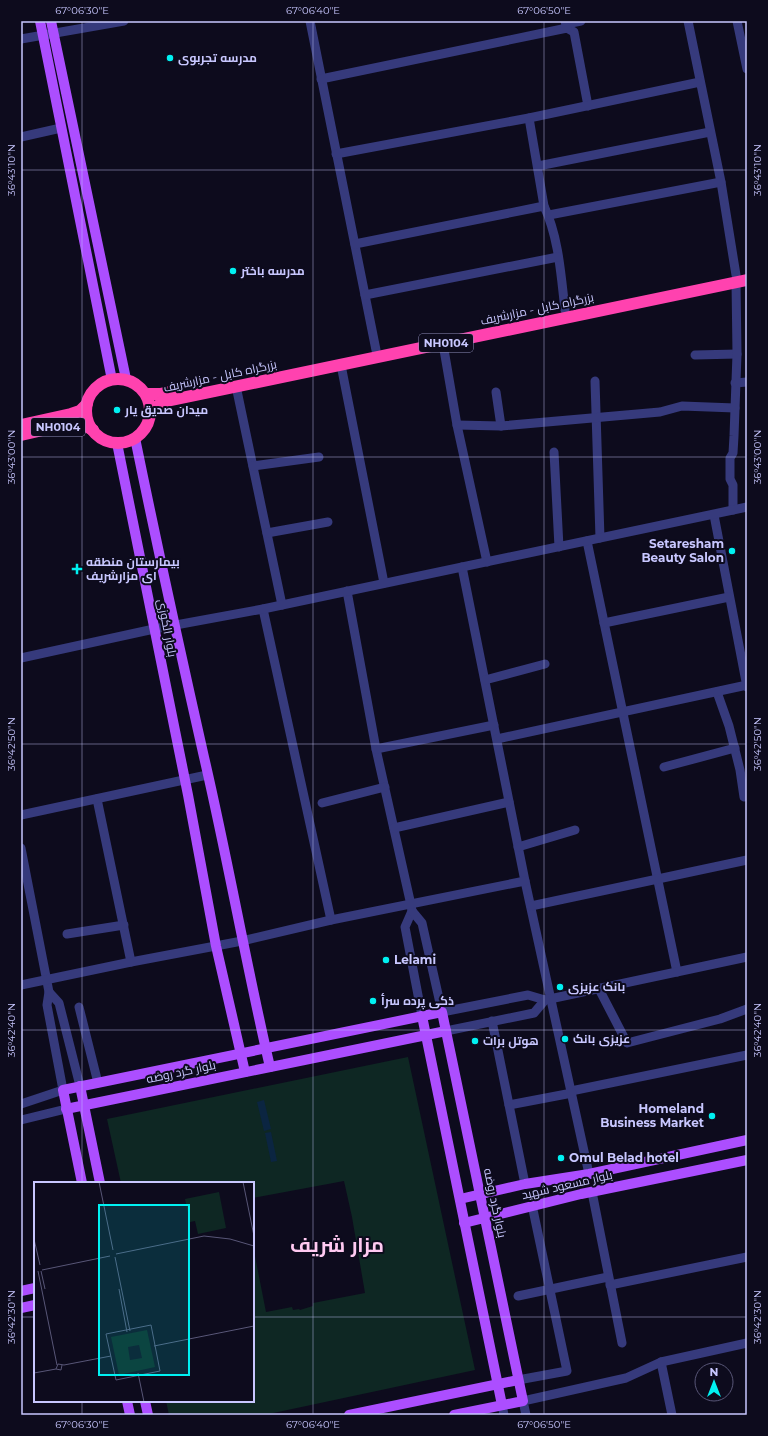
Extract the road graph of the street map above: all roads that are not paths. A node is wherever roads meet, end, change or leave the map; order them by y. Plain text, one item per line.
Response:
1 (40, 21) edge
2 (51, 21) edge
3 (124, 21) edge
4 (310, 21) edge
5 (581, 21) edge
6 (688, 21) edge
7 (737, 21) edge
8 (566, 24) edge
9 (48, 34) junction
10 (21, 39) edge
11 (747, 69) edge
12 (321, 79) junction
13 (700, 82) junction
14 (588, 106) junction
15 (529, 118) junction
16 (61, 128) junction
17 (710, 132) junction
18 (21, 136) edge
19 (336, 154) junction
20 (538, 166) junction
21 (721, 182) junction
22 (544, 206) junction
23 (549, 215) junction
24 (355, 244) junction
25 (558, 257) junction
26 (742, 277) edge
27 (365, 295) junction
28 (565, 310) junction
29 (443, 344) junction
30 (376, 350) junction
31 (737, 354) junction
32 (695, 355) dead end
33 (341, 365) junction
34 (126, 379) junction
35 (112, 380) junction
36 (595, 381) dead end
37 (747, 382) edge
38 (735, 383) junction
39 (236, 386) junction
40 (496, 392) dead end
41 (146, 394) junction
42 (87, 404) junction
43 (735, 408) junction
44 (150, 414) junction
45 (596, 417) junction
46 (21, 425) edge
47 (457, 425) junction
48 (501, 426) junction
49 (93, 430) junction
50 (21, 435) edge
51 (135, 438) junction
52 (117, 443) junction
53 (554, 452) dead end
54 (319, 456) dead end
55 (253, 466) junction
56 (747, 507) edge
57 (733, 510) junction
58 (714, 515) junction
59 (328, 522) dead end
60 (267, 533) junction
61 (600, 538) junction
62 (587, 540) junction
63 (559, 547) junction
64 (487, 562) junction
65 (462, 567) junction
66 (384, 583) junction
67 (347, 591) junction
68 (729, 596) junction
69 (282, 605) junction
70 (263, 609) junction
71 (604, 623) junction
72 (174, 626) junction
73 (154, 629) junction
74 (21, 658) edge
75 (545, 664) dead end
76 (485, 680) junction
77 (747, 686) edge
78 (717, 692) junction
79 (622, 712) junction
80 (494, 725) junction
81 (497, 739) junction
82 (735, 748) junction
83 (376, 749) junction
84 (664, 767) dead end
85 (207, 775) junction
86 (184, 780) junction
87 (385, 787) junction
88 (744, 797) dead end
89 (97, 799) junction
90 (322, 802) dead end
91 (509, 802) junction
92 (21, 816) edge
93 (394, 828) junction
94 (575, 830) dead end
95 (518, 847) junction
96 (21, 848) edge
97 (747, 860) edge
98 (658, 878) junction
99 (525, 881) junction
100 (531, 906) junction
101 (411, 908) junction
102 (331, 920) junction
103 (124, 925) junction
104 (66, 934) dead end
105 (242, 941) junction
106 (216, 946) junction
107 (747, 957) edge
108 (131, 962) junction
109 (677, 972) junction
110 (47, 980) junction
111 (21, 986) edge
112 (599, 989) junction
113 (50, 992) junction
114 (548, 1000) junction
115 (79, 1007) dead end
116 (747, 1009) edge
117 (442, 1012) junction
118 (422, 1016) junction
119 (492, 1021) junction
120 (446, 1030) junction
121 (426, 1035) junction
122 (266, 1048) junction
123 (240, 1053) junction
124 (747, 1055) edge
125 (270, 1067) junction
126 (245, 1072) junction
127 (98, 1083) junction
128 (80, 1086) junction
129 (62, 1090) junction
130 (571, 1092) junction
131 (21, 1104) edge
132 (84, 1105) junction
133 (509, 1105) junction
134 (66, 1109) junction
135 (21, 1120) edge
136 (747, 1140) edge
137 (747, 1160) edge
138 (589, 1174) junction
139 (578, 1176) junction
140 (82, 1182) edge
141 (100, 1182) edge
142 (525, 1184) junction
143 (592, 1192) junction
144 (480, 1194) junction
145 (581, 1194) junction
146 (460, 1199) junction
147 (532, 1205) junction
148 (485, 1218) junction
149 (464, 1223) junction
150 (747, 1257) edge
151 (609, 1281) junction
152 (34, 1288) edge
153 (550, 1289) junction
154 (21, 1291) edge
155 (518, 1296) dead end
156 (34, 1305) edge
157 (21, 1308) edge
158 (622, 1343) dead end
159 (747, 1343) edge
160 (661, 1362) junction
161 (518, 1380) junction
162 (498, 1384) junction
163 (523, 1401) junction
164 (127, 1402) edge
165 (145, 1402) edge
166 (503, 1410) edge
167 (130, 1415) edge
168 (148, 1415) edge
169 (349, 1415) edge
170 (454, 1415) edge
171 (526, 1415) edge
172 (672, 1415) edge

1 - 9 main road
2 - 9 main road
3 - 9 street
4 - 12 street
5 - 8 street
6 - 13 street
7 - 11 street
8 - 12 street
8 - 14 street
9 - 10 street
9 - 16 main road
9 - 34 main road
12 - 19 street
13 - 14 street
13 - 17 street
14 - 15 street
15 - 19 street
15 - 20 street
16 - 18 street
16 - 35 main road
17 - 20 street
17 - 21 street
19 - 24 street
20 - 22 street
21 - 23 street
21 - 26 street
22 - 23 street
22 - 24 street
23 - 25 street
24 - 27 street
25 - 27 street
25 - 28 street
26 - 28 highway, بزرگراه کابل - مزارشریف / NH0104
26 - 29 highway, بزرگراه کابل - مزارشریف / NH0104
26 - 31 street
27 - 30 street
28 - 30 highway, بزرگراه کابل - مزارشریف / NH0104
29 - 33 highway, بزرگراه کابل - مزارشریف / NH0104
29 - 47 street
30 - 41 highway, بزرگراه کابل - مزارشریف / NH0104
31 - 32 street
31 - 38 street
33 - 39 highway, بزرگراه کابل - مزارشریف / NH0104
33 - 66 street
34 - 35 highway, NH0104
34 - 41 highway
35 - 42 highway, NH0104
36 - 45 street
37 - 38 street
38 - 43 street
39 - 44 highway, بزرگراه کابل - مزارشریف / NH0104
39 - 55 street
40 - 48 street
41 - 44 highway
42 - 46 highway, NH0104
42 - 49 highway, NH0104
43 - 45 street
43 - 57 street
44 - 51 highway, NH0104
45 - 48 street
45 - 61 street
47 - 48 street
47 - 64 street
49 - 50 highway, NH0104
49 - 52 highway, NH0104
51 - 52 highway
51 - 72 main road, بلوار الکوزی
52 - 73 main road, بلوار الکوزی
53 - 63 street
54 - 55 street
55 - 60 street
56 - 57 street
57 - 58 street
58 - 61 street
58 - 68 street
59 - 60 street
60 - 69 street
61 - 62 street
62 - 63 street
62 - 71 street
63 - 64 street
64 - 65 street
65 - 66 street
65 - 76 street
66 - 67 street
67 - 69 street
67 - 83 street
68 - 71 street
68 - 77 street
69 - 70 street
70 - 72 street
70 - 102 street
71 - 79 street
72 - 73 street
72 - 85 main road, بلوار الکوزی
73 - 74 street
73 - 86 main road, بلوار الکوزی
75 - 76 street
76 - 80 street
77 - 78 street
78 - 79 street
78 - 82 street
79 - 81 street
79 - 98 street
80 - 81 street
80 - 83 street
81 - 91 street
82 - 84 street
82 - 88 street
83 - 87 street
85 - 86 street
85 - 105 main road, بلوار الکوزی
86 - 89 street
86 - 106 main road, بلوار الکوزی
87 - 90 street
87 - 93 street
89 - 92 street
89 - 103 street
91 - 93 street
91 - 95 street
93 - 101 street
94 - 95 street
95 - 99 street
96 - 110 street
97 - 98 street
98 - 100 street
98 - 109 street
99 - 100 street
99 - 101 street
100 - 114 street
101 - 102 street
101 - 117 street
101 - 118 street
102 - 105 street
103 - 104 street
103 - 108 street
105 - 106 street
105 - 122 main road, بلوار الکوزی
106 - 108 street
106 - 123 main road, بلوار الکوزی
107 - 109 street
108 - 110 street
109 - 112 street
110 - 111 street
110 - 113 street
112 - 114 street
112 - 116 street
113 - 128 street
113 - 129 street
114 - 117 street
114 - 119 street
114 - 130 street
115 - 127 street
117 - 118 main road, بلوار گرد روضه
117 - 120 main road, بلوار گرد روضه
118 - 121 main road
118 - 122 main road, بلوار گرد روضه
119 - 120 street
119 - 133 street
120 - 121 main road, بلوار گرد روضه
120 - 144 main road, بلوار گرد روضه
121 - 125 main road, بلوار گرد روضه
121 - 146 main road
122 - 123 main road, بلوار گرد روضه
122 - 125 main road, بلوار الکوزی
123 - 126 main road, بلوار الکوزی
123 - 127 main road, بلوار گرد روضه
124 - 130 street
125 - 126 main road, بلوار گرد روضه
126 - 132 main road, بلوار گرد روضه
127 - 128 main road, بلوار گرد روضه
128 - 129 main road, بلوار گرد روضه
128 - 132 main road
129 - 131 street
129 - 134 main road
130 - 133 street
130 - 138 street
132 - 134 main road, بلوار گرد روضه
132 - 141 main road
133 - 142 street
134 - 135 street
134 - 140 main road
136 - 138 main road, بلوار مسعود شهید
137 - 143 main road, بلوار مسعود شهید
138 - 139 main road, بلوار مسعود شهید
139 - 142 main road, بلوار مسعود شهید
139 - 145 main road
142 - 144 main road, بلوار مسعود شهید
143 - 145 main road, بلوار مسعود شهید
143 - 151 street
144 - 146 main road, بلوار مسعود شهید
144 - 148 main road, بلوار گرد روضه
145 - 147 main road, بلوار مسعود شهید
146 - 149 main road
147 - 148 main road, بلوار مسعود شهید
147 - 153 street
148 - 149 main road, بلوار مسعود شهید
148 - 161 main road, بلوار گرد روضه
149 - 162 main road
150 - 151 street
151 - 153 street
151 - 158 street
152 - 154 main road
153 - 155 street
153 - 161 street
156 - 157 main road
159 - 160 street
160 - 163 street
160 - 172 street
161 - 162 main road
161 - 163 main road, بلوار گرد روضه
162 - 166 main road
162 - 169 main road
163 - 166 main road
163 - 171 street
164 - 167 main road
165 - 168 main road
166 - 170 main road

